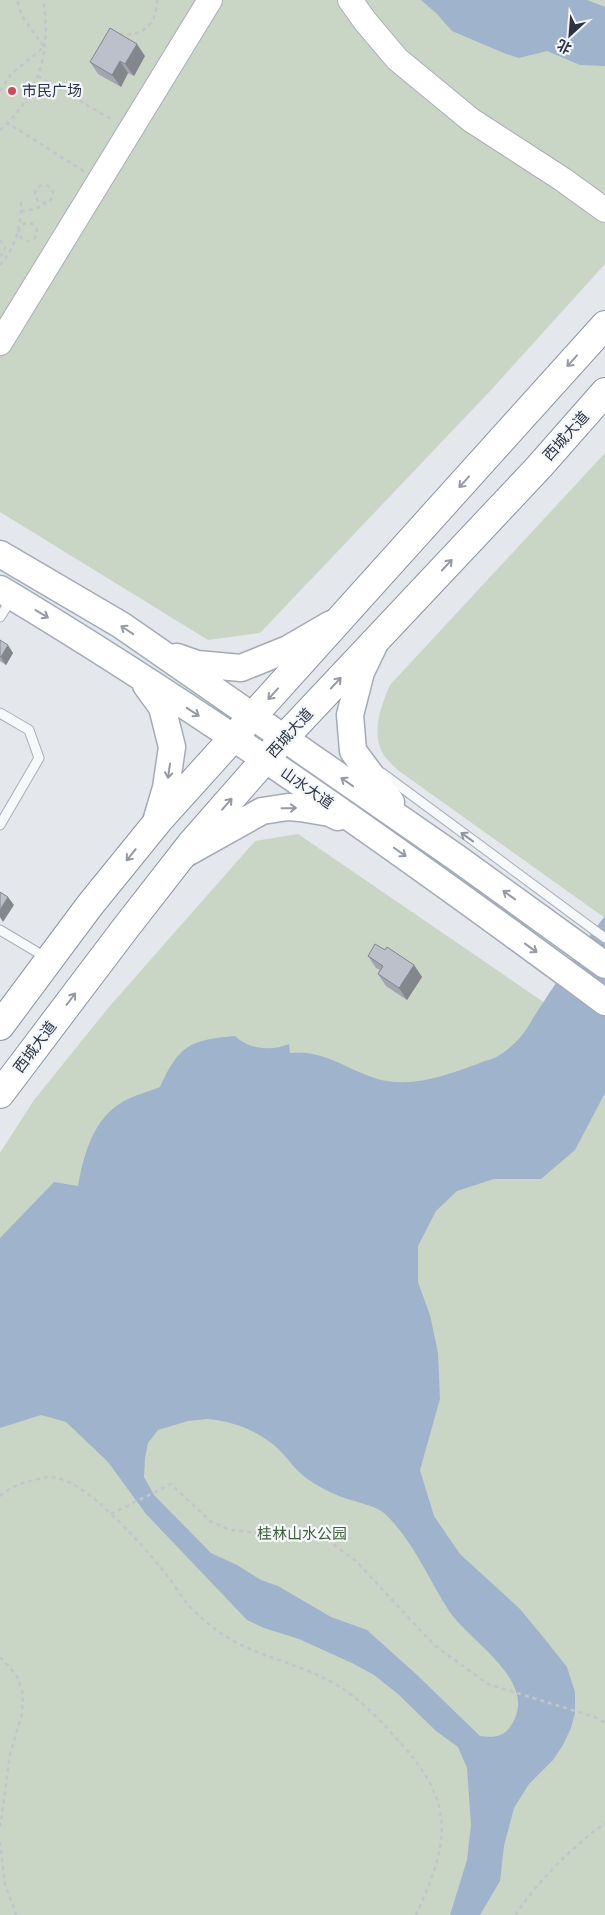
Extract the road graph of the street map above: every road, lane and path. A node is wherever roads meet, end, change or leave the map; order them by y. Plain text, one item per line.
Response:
1 (17, 0) edge
2 (42, 0) edge
3 (158, 0) edge
4 (210, 0) edge
5 (350, 0) edge
6 (359, 0) edge
7 (119, 34) edge
8 (44, 48) junction
9 (38, 76) junction
10 (0, 91) edge
11 (7, 122) junction
12 (0, 130) edge
13 (131, 130) junction
14 (100, 181) junction
15 (605, 198) edge
16 (21, 201) dead end
17 (47, 203) junction
18 (605, 210) edge
19 (21, 212) junction
20 (18, 229) junction
21 (0, 240) edge
22 (4, 252) junction
23 (8, 254) junction
24 (0, 256) edge
25 (0, 265) edge
26 (605, 325) edge
27 (0, 343) edge
28 (605, 392) edge
29 (0, 554) edge
30 (4, 601) edge
31 (341, 619) junction
32 (376, 640) junction
33 (158, 650) junction
34 (141, 678) junction
35 (0, 713) edge
36 (254, 716) junction
37 (234, 738) junction
38 (284, 738) junction
39 (353, 751) junction
40 (266, 759) junction
41 (0, 825) edge
42 (155, 825) junction
43 (413, 827) junction
44 (371, 832) junction
45 (182, 856) junction
46 (0, 930) edge
47 (605, 938) edge
48 (50, 960) junction
49 (605, 965) edge
50 (605, 1002) edge
51 (0, 1026) edge
52 (0, 1094) edge
53 (0, 1496) edge
54 (111, 1514) junction
55 (0, 1657) edge
56 (605, 1724) edge
57 (605, 1823) edge
58 (0, 1829) edge
59 (0, 1842) edge
60 (16, 1915) edge
61 (416, 1915) edge
62 (515, 1915) edge

1 - 8 path
2 - 8 path
3 - 7 path
4 - 13 street
5 - 18 street
6 - 15 street
8 - 9 path
8 - 10 path
9 - 11 path
9 - 13 path
11 - 12 path
11 - 14 path
13 - 14 street
14 - 27 street
16 - 19 path
17 - 17 path
17 - 19 path
19 - 20 path
20 - 20 path
20 - 23 path
21 - 22 path
22 - 23 path
22 - 24 path
23 - 25 path
26 -> 31 highway
32 -> 28 highway, 西城大道
33 -> 29 main road, 山水大道
30 -> 34 main road, 山水大道
31 - 33 main road
31 -> 36 highway
38 -> 32 highway, 西城大道
32 - 39 main road
33 - 36 main road, 山水大道
34 -> 37 main road, 山水大道
34 -> 42 main road
35 - 41 lane
36 - 37 highway
36 - 38 main road, 山水大道
37 - 40 main road, 山水大道
37 - 42 highway
38 - 40 highway, 西城大道
43 -> 38 main road, 山水大道
39 - 43 main road
47 -> 39 lane
40 - 44 main road, 山水大道
45 -> 40 highway, 西城大道
42 -> 48 highway
49 -> 43 main road, 山水大道
45 -> 44 main road
44 -> 50 main road, 山水大道
52 -> 45 highway, 西城大道
46 - 48 lane
48 - 51 highway
53 - 54 path
54 - 56 path
54 - 61 path
55 - 58 path
57 - 62 path
59 - 60 path

